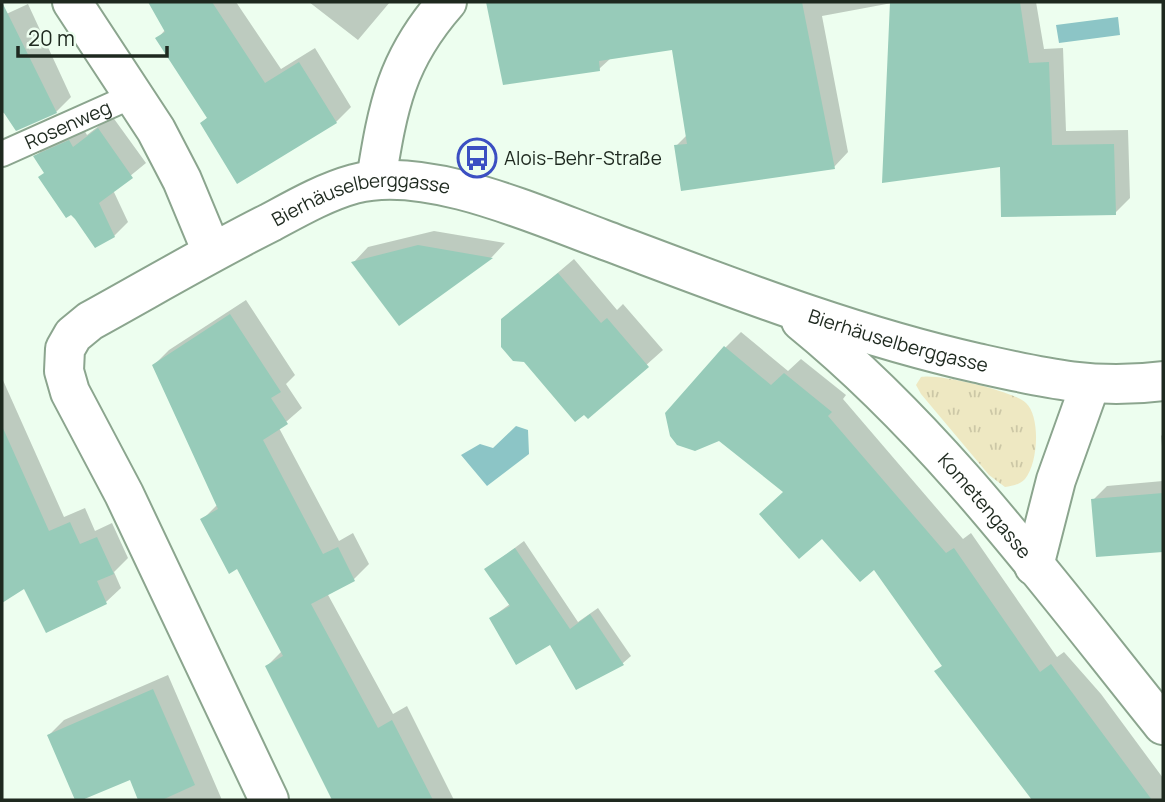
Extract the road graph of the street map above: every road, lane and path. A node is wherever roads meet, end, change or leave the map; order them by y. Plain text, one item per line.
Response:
1 (72, 2) edge
2 (447, 2) edge
3 (134, 95) junction
4 (2, 154) edge
5 (376, 180) junction
6 (212, 252) junction
7 (783, 307) junction
8 (1163, 381) edge
9 (1090, 385) junction
10 (1034, 566) junction
11 (1163, 725) edge
12 (269, 800) edge

1 - 3 street
2 - 5 street
3 - 4 lane, Rosenweg
3 - 6 street
5 - 6 street, Bierhäuselberggasse
5 - 7 street, Bierhäuselberggasse
6 - 12 street, Bierhäuselberggasse
7 - 9 street, Bierhäuselberggasse
7 - 10 street, Kometengasse
8 - 9 street, Bierhäuselberggasse
9 - 10 street
10 - 11 street, Kometengasse

